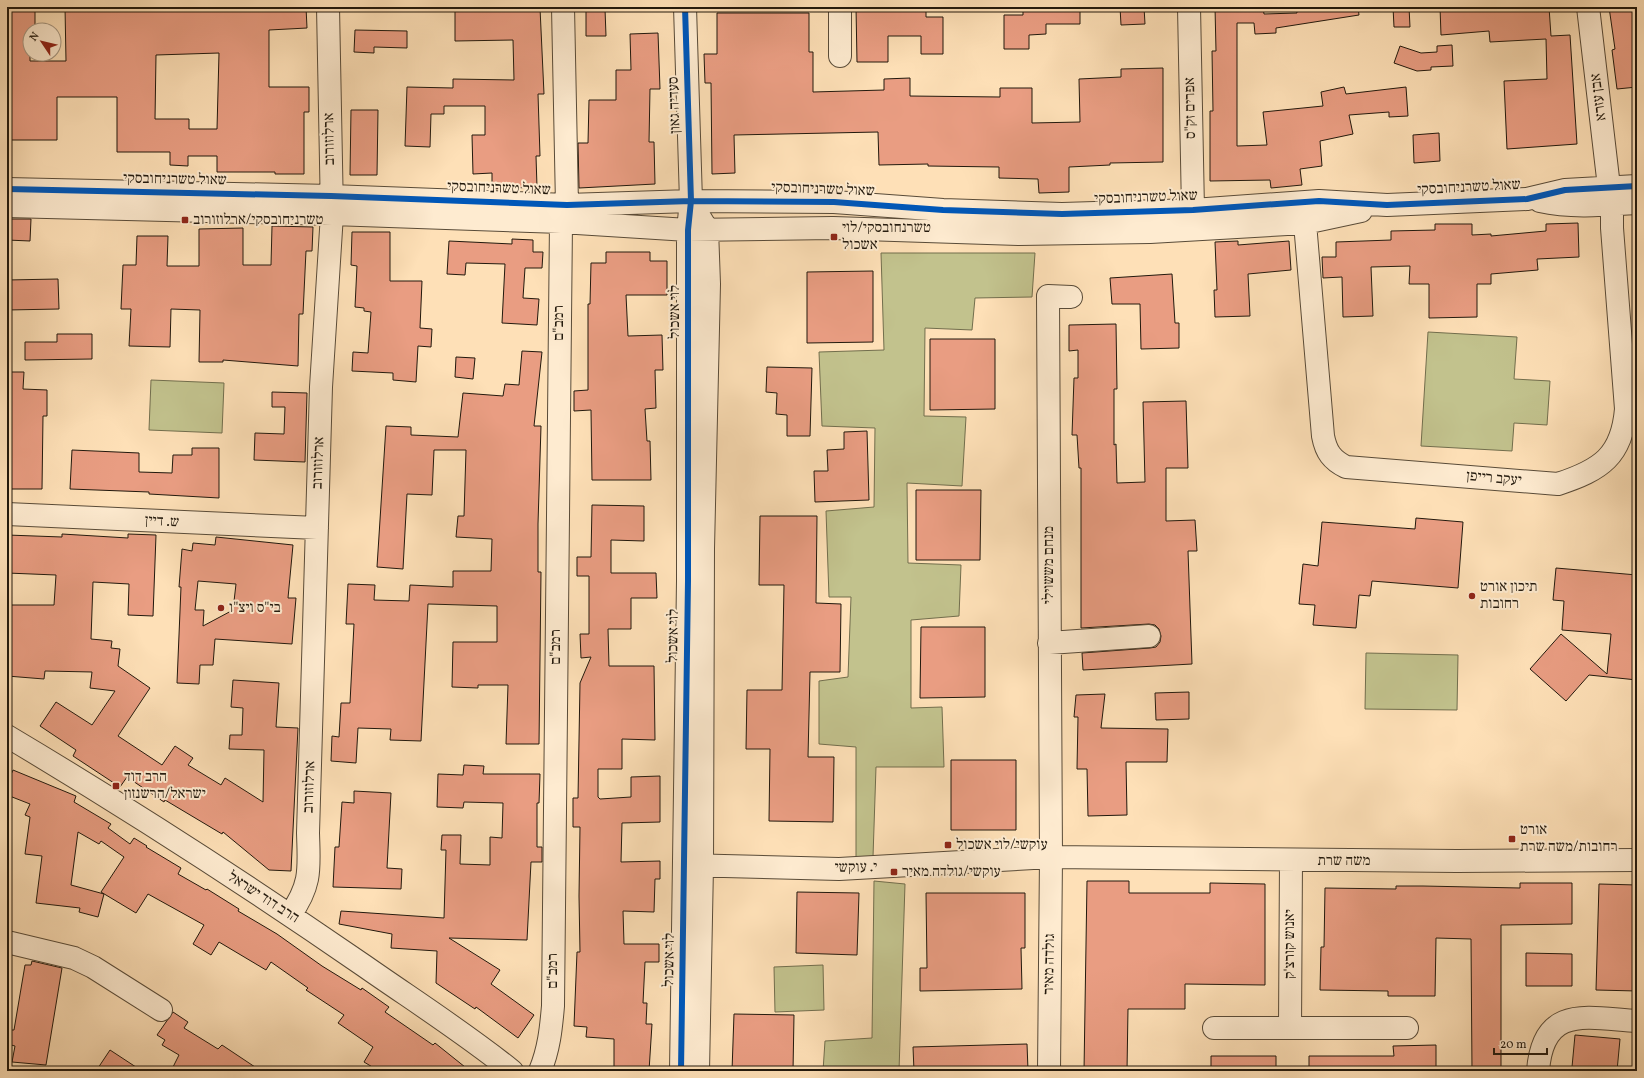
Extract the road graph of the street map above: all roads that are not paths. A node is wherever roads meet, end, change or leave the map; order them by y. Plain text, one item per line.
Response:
1 (328, 7) edge
2 (563, 7) edge
3 (685, 7) edge
4 (840, 7) edge
5 (1189, 7) edge
6 (1588, 7) edge
7 (840, 56) dead end
8 (7, 189) edge
9 (1624, 194) edge
10 (691, 201) junction
11 (331, 205) junction
12 (1387, 205) junction
13 (7, 206) edge
14 (1193, 210) junction
15 (564, 213) junction
16 (1305, 223) junction
17 (738, 228) junction
18 (698, 229) junction
19 (709, 284) junction
20 (1071, 297) dead end
21 (7, 514) edge
22 (318, 528) junction
23 (1149, 636) dead end
24 (1050, 643) junction
25 (7, 736) edge
26 (1051, 857) junction
27 (1290, 860) junction
28 (1637, 860) edge
29 (693, 866) junction
30 (290, 915) junction
31 (7, 942) edge
32 (161, 1010) dead end
33 (1637, 1021) edge
34 (1214, 1028) dead end
35 (1290, 1028) junction
36 (1407, 1028) dead end
37 (512, 1071) edge
38 (540, 1071) edge
39 (681, 1071) edge
40 (698, 1071) edge
41 (1049, 1071) edge
42 (1538, 1071) edge

1 - 11 street, ארלוזורוב
2 - 15 street, רמב"ם
3 - 10 street, סעדיה גאון
4 - 7 street
5 - 14 street, אפרים זק"ס
6 - 9 street, אבן עזרא
8 - 11 street, שאול טשרניחובסקי
9 - 12 street, שאול טשרניחובסקי
9 - 16 street, יעקב רייפן
10 - 14 street, שאול טשרניחובסקי
10 - 15 street, שאול טשרניחובסקי
10 - 18 street, לוי אשכול
11 - 13 street, שאול טשרניחובסקי
11 - 15 street, שאול טשרניחובסקי
11 - 22 street, ארלוזורוב
12 - 14 street, שאול טשרניחובסקי
12 - 16 street, שאול טשרניחובסקי
15 - 18 street, שאול טשרניחובסקי
15 - 38 street, רמב"ם
16 - 17 street, שאול טשרניחובסקי
17 - 18 street, שאול טשרניחובסקי
17 - 19 street
18 - 19 street, לוי אשכול
18 - 29 street, לוי אשכול
19 - 29 street, לוי אשכול
20 - 24 street, מנחם מששוילי
21 - 22 street, ש. דיין
22 - 30 street, ארלוזורוב
23 - 24 street
24 - 26 street, מנחם מששוילי
25 - 30 street, הרב דוד ישראל
26 - 27 street, משה שרת
26 - 29 street, י. עוקשי
26 - 41 street, גולדה מאיר
27 - 28 street, משה שרת
27 - 35 street, יאנוש קורצ'ק
29 - 39 street, לוי אשכול
29 - 40 street, לוי אשכול
30 - 37 street, הרב דוד ישראל
31 - 32 street
33 - 42 street
34 - 35 street
35 - 36 street

